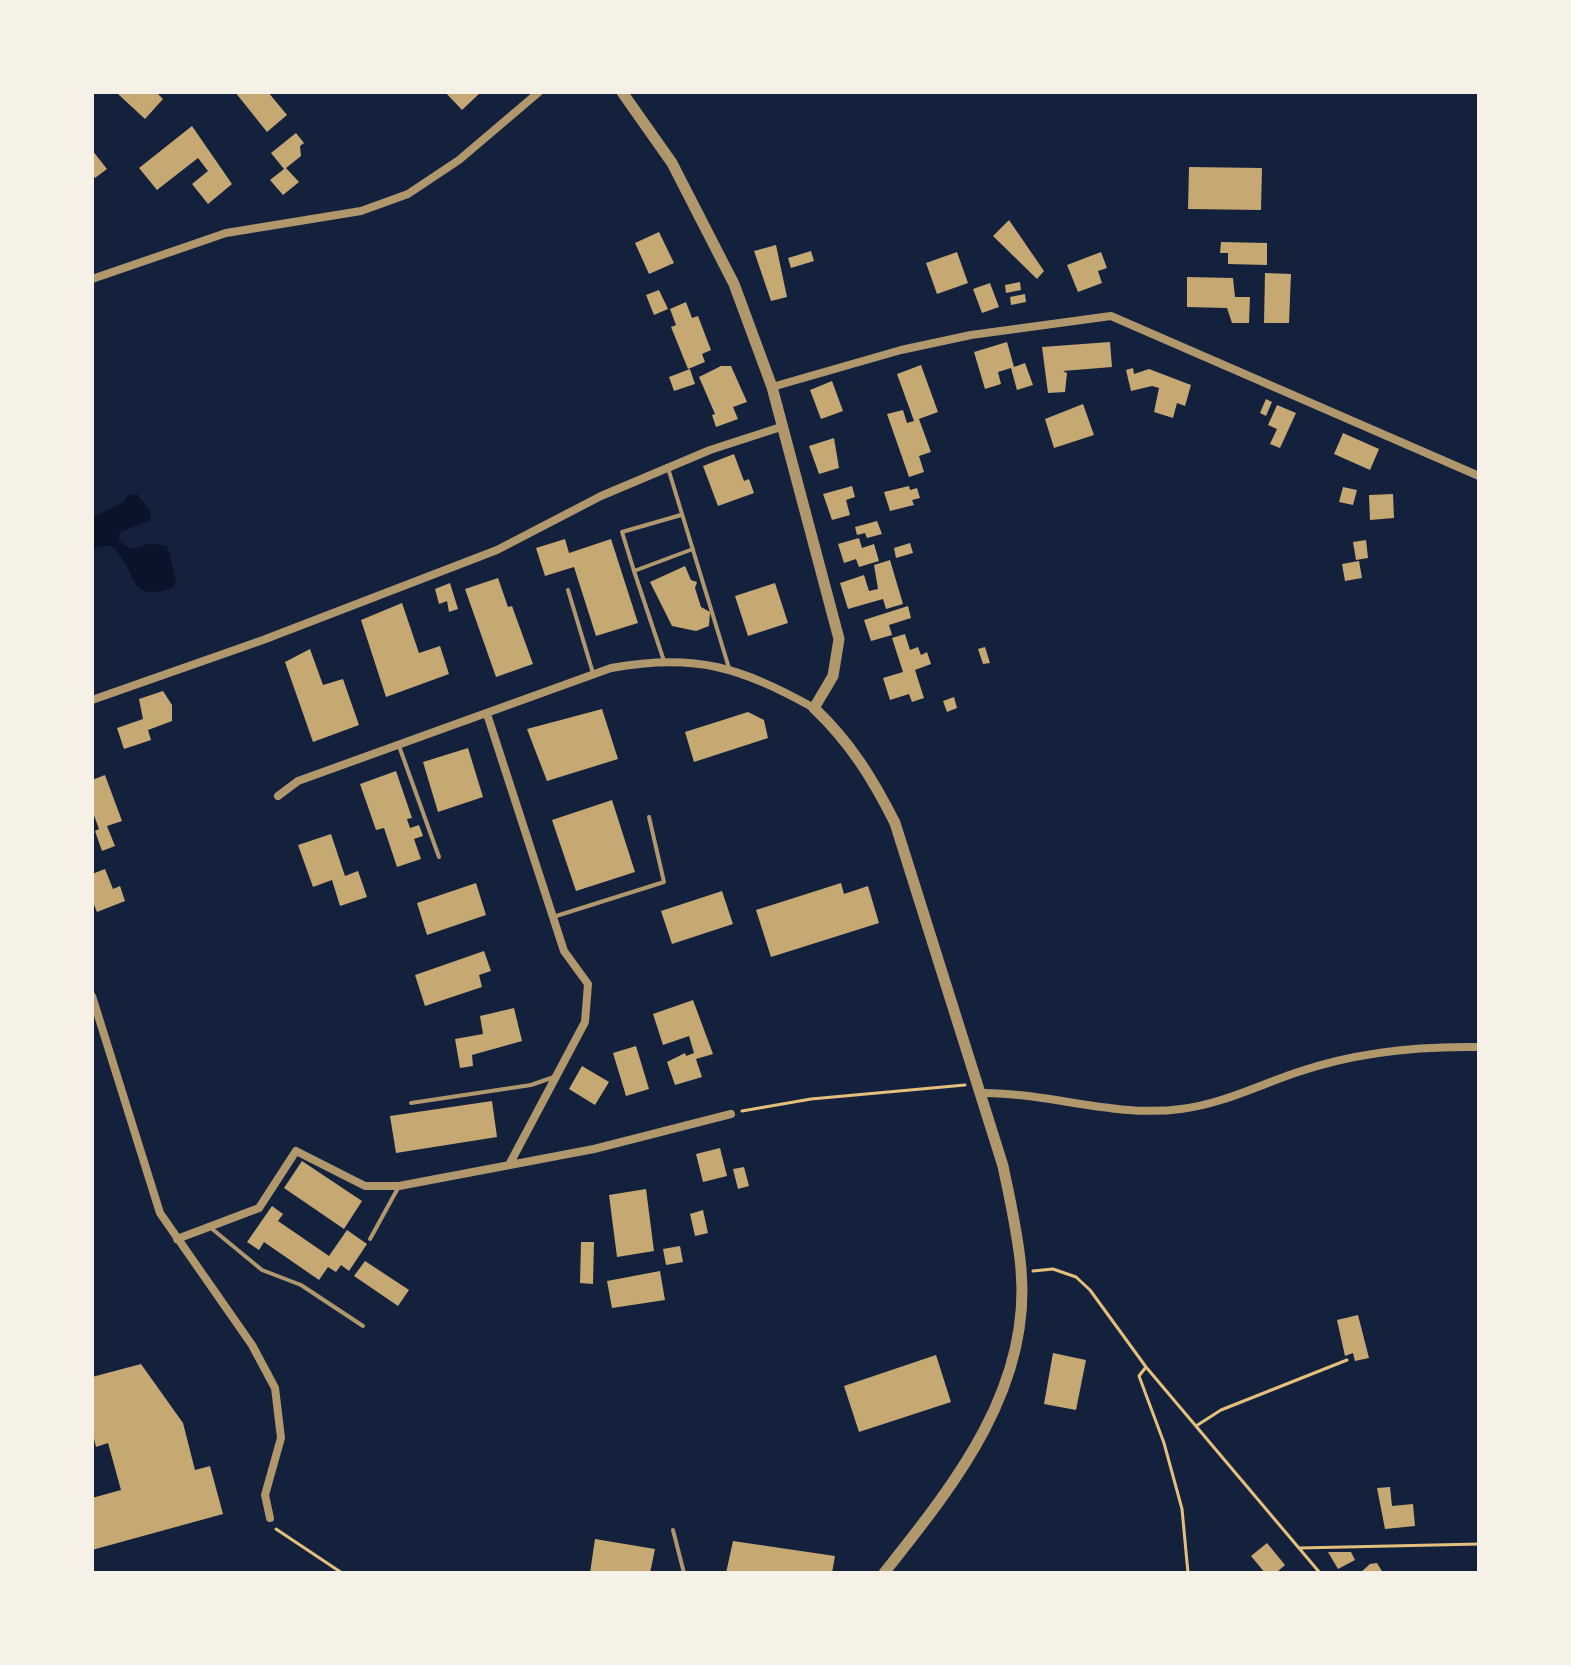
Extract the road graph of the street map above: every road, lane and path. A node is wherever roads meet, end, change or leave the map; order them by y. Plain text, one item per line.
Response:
1 (539, 92) edge
2 (622, 92) edge
3 (92, 279) edge
4 (772, 387) junction
5 (781, 427) junction
6 (668, 468) junction
7 (1479, 476) edge
8 (682, 514) junction
9 (693, 549) junction
10 (634, 571) junction
11 (568, 590) dead end
12 (664, 661) junction
13 (729, 668) junction
14 (593, 675) junction
15 (92, 700) edge
16 (814, 708) junction
17 (487, 714) junction
18 (399, 746) junction
19 (278, 796) dead end
20 (649, 817) dead end
21 (439, 857) dead end
22 (553, 917) junction
23 (92, 996) edge
24 (1479, 1047) edge
25 (557, 1076) junction
26 (978, 1088) junction
27 (411, 1103) dead end
28 (731, 1114) joint
29 (509, 1165) junction
30 (399, 1186) junction
31 (210, 1226) junction
32 (177, 1239) junction
33 (370, 1239) dead end
34 (1022, 1271) junction
35 (363, 1326) dead end
36 (1347, 1360) dead end
37 (1146, 1367) junction
38 (1196, 1426) junction
39 (270, 1518) joint
40 (673, 1530) dead end
41 (1479, 1544) edge
42 (1300, 1548) junction
43 (342, 1573) edge
44 (684, 1573) edge
45 (884, 1573) edge
46 (1188, 1573) edge
47 (1320, 1573) edge

1 - 3 street
2 - 4 street
4 - 5 street
4 - 7 street
5 - 6 street
5 - 16 street
6 - 8 lane
6 - 15 street
8 - 9 lane
8 - 10 lane
9 - 10 lane
9 - 13 lane
10 - 12 lane
11 - 14 lane
12 - 13 street
12 - 14 street
13 - 16 street
14 - 17 street
16 - 26 street
17 - 18 street
17 - 22 street
18 - 19 street
18 - 21 lane
20 - 22 lane
22 - 25 street
23 - 32 street
24 - 26 street
25 - 27 lane
25 - 29 street
26 - 28 path
26 - 34 street
28 - 29 street
29 - 30 street
30 - 31 street
30 - 33 lane
31 - 32 street
31 - 35 lane
32 - 39 street
34 - 37 path
34 - 45 street
36 - 38 path
37 - 38 path
37 - 46 path
38 - 42 path
39 - 43 path
40 - 44 lane
41 - 42 path
42 - 47 path

